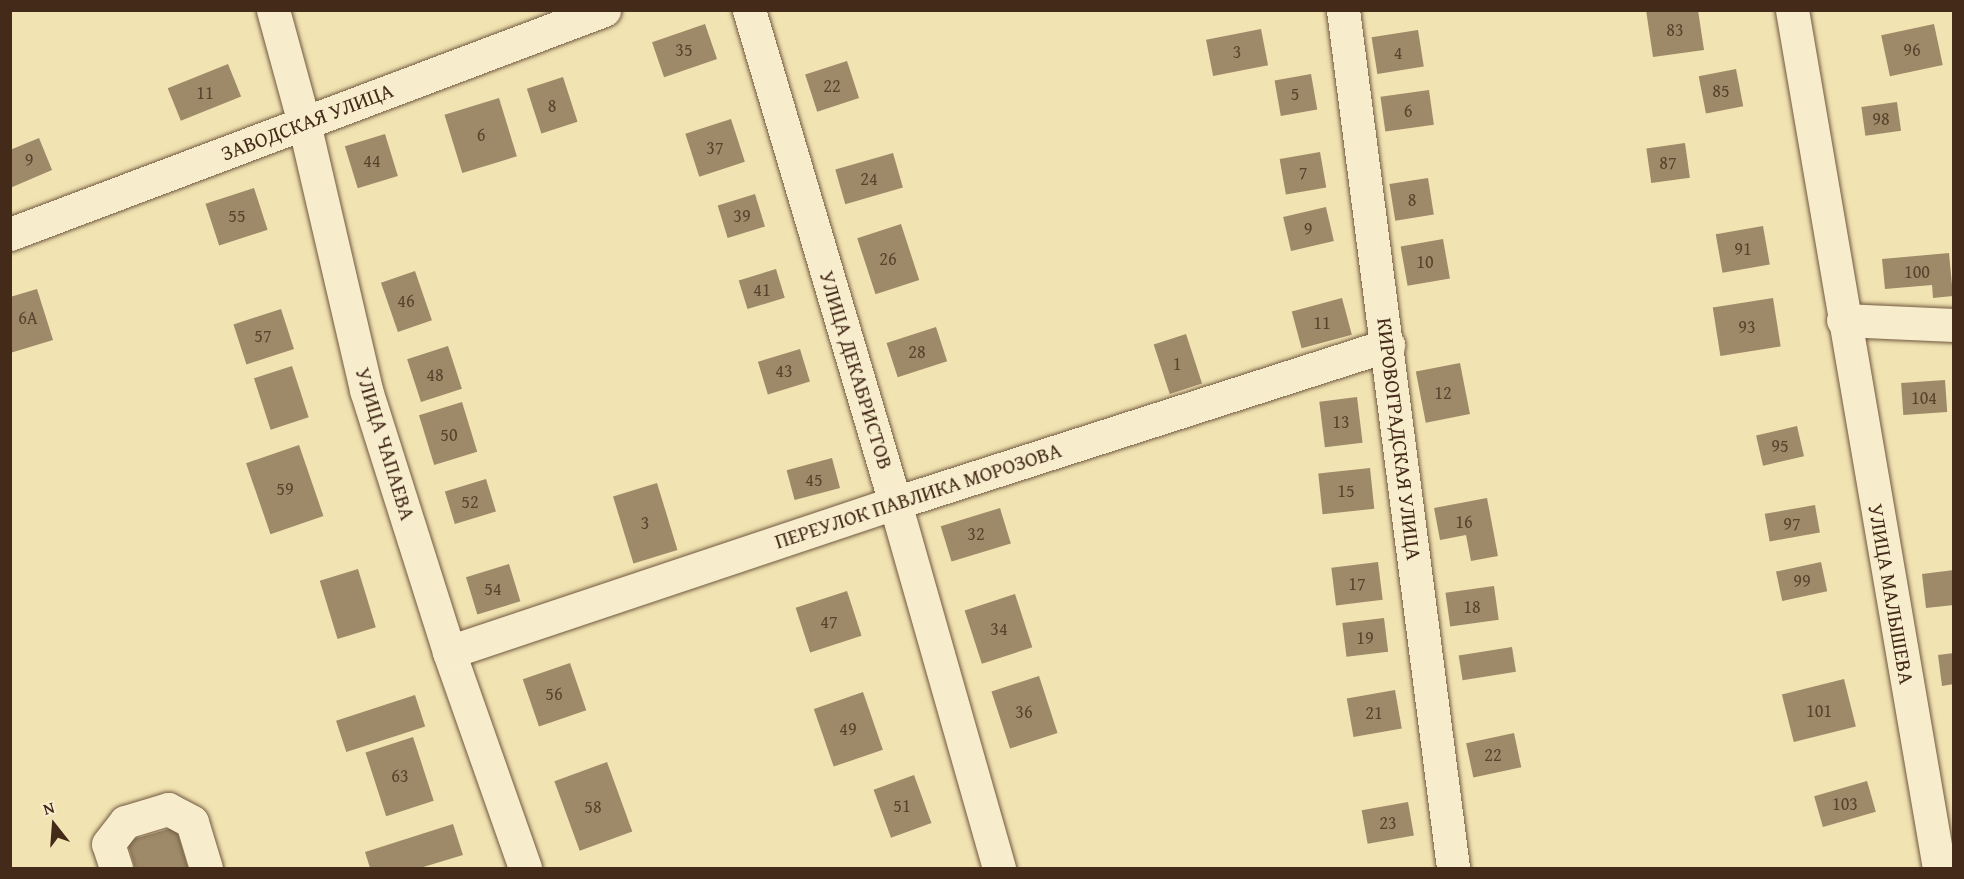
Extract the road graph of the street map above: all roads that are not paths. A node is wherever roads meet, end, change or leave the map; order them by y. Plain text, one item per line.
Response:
1 (273, 10) edge
2 (604, 10) edge
3 (749, 10) edge
4 (1344, 10) edge
5 (1792, 10) edge
6 (304, 123) junction
7 (10, 234) edge
8 (1843, 320) junction
9 (1953, 325) edge
10 (1388, 345) junction
11 (896, 503) junction
12 (449, 652) junction
13 (116, 868) edge
14 (206, 868) edge
15 (525, 868) edge
16 (999, 868) edge
17 (1453, 868) edge
18 (1939, 868) edge

1 - 6 street, УЛИЦА ЧАПАЕВА
2 - 6 street, ЗАВОДСКАЯ УЛИЦА
3 - 11 street, УЛИЦА ДЕКАБРИСТОВ
4 - 10 street, КИРОВОГРАДСКАЯ УЛИЦА
5 - 8 street, УЛИЦА МАЛЫШЕВА
6 - 7 street, ЗАВОДСКАЯ УЛИЦА
6 - 12 street, УЛИЦА ЧАПАЕВА
8 - 9 street
8 - 18 street, УЛИЦА МАЛЫШЕВА
10 - 11 street, ПЕРЕУЛОК ПАВЛИКА МОРОЗОВА
10 - 17 street, КИРОВОГРАДСКАЯ УЛИЦА
11 - 12 street, ПЕРЕУЛОК ПАВЛИКА МОРОЗОВА
11 - 16 street, УЛИЦА ДЕКАБРИСТОВ
12 - 15 street, УЛИЦА ЧАПАЕВА
13 - 14 street

